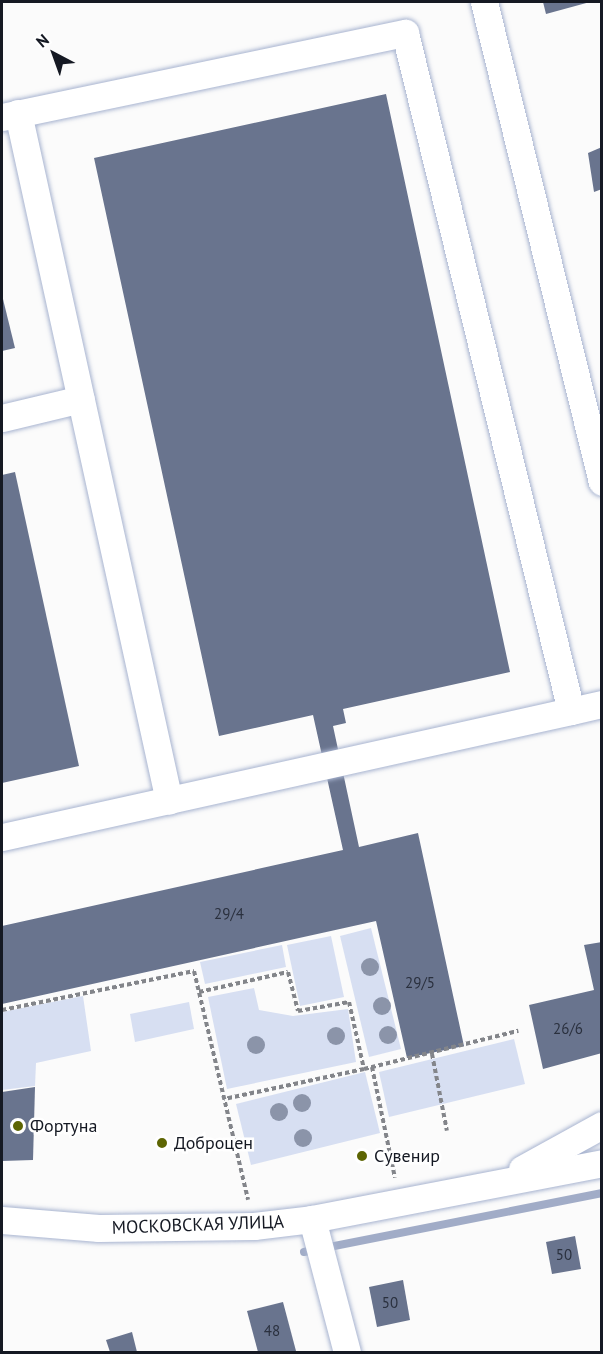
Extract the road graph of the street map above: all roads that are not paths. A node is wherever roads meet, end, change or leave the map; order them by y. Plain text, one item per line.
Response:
1 (484, 2) edge
2 (10, 115) edge
3 (81, 399) junction
4 (2, 418) edge
5 (602, 482) edge
6 (602, 704) edge
7 (571, 711) junction
8 (169, 801) junction
9 (2, 837) edge
10 (602, 1125) edge
11 (602, 1163) edge
12 (500, 1181) junction
13 (312, 1219) junction
14 (2, 1220) edge
15 (347, 1353) edge

1 - 5 street
2 - 3 street
2 - 7 street
3 - 4 street
3 - 8 street
6 - 7 street
7 - 8 street
8 - 9 street
10 - 12 street, МОСКОВСКАЯ УЛИЦА
11 - 12 street, МОСКОВСКАЯ УЛИЦА
12 - 13 street, МОСКОВСКАЯ УЛИЦА
13 - 14 street, МОСКОВСКАЯ УЛИЦА
13 - 15 street

